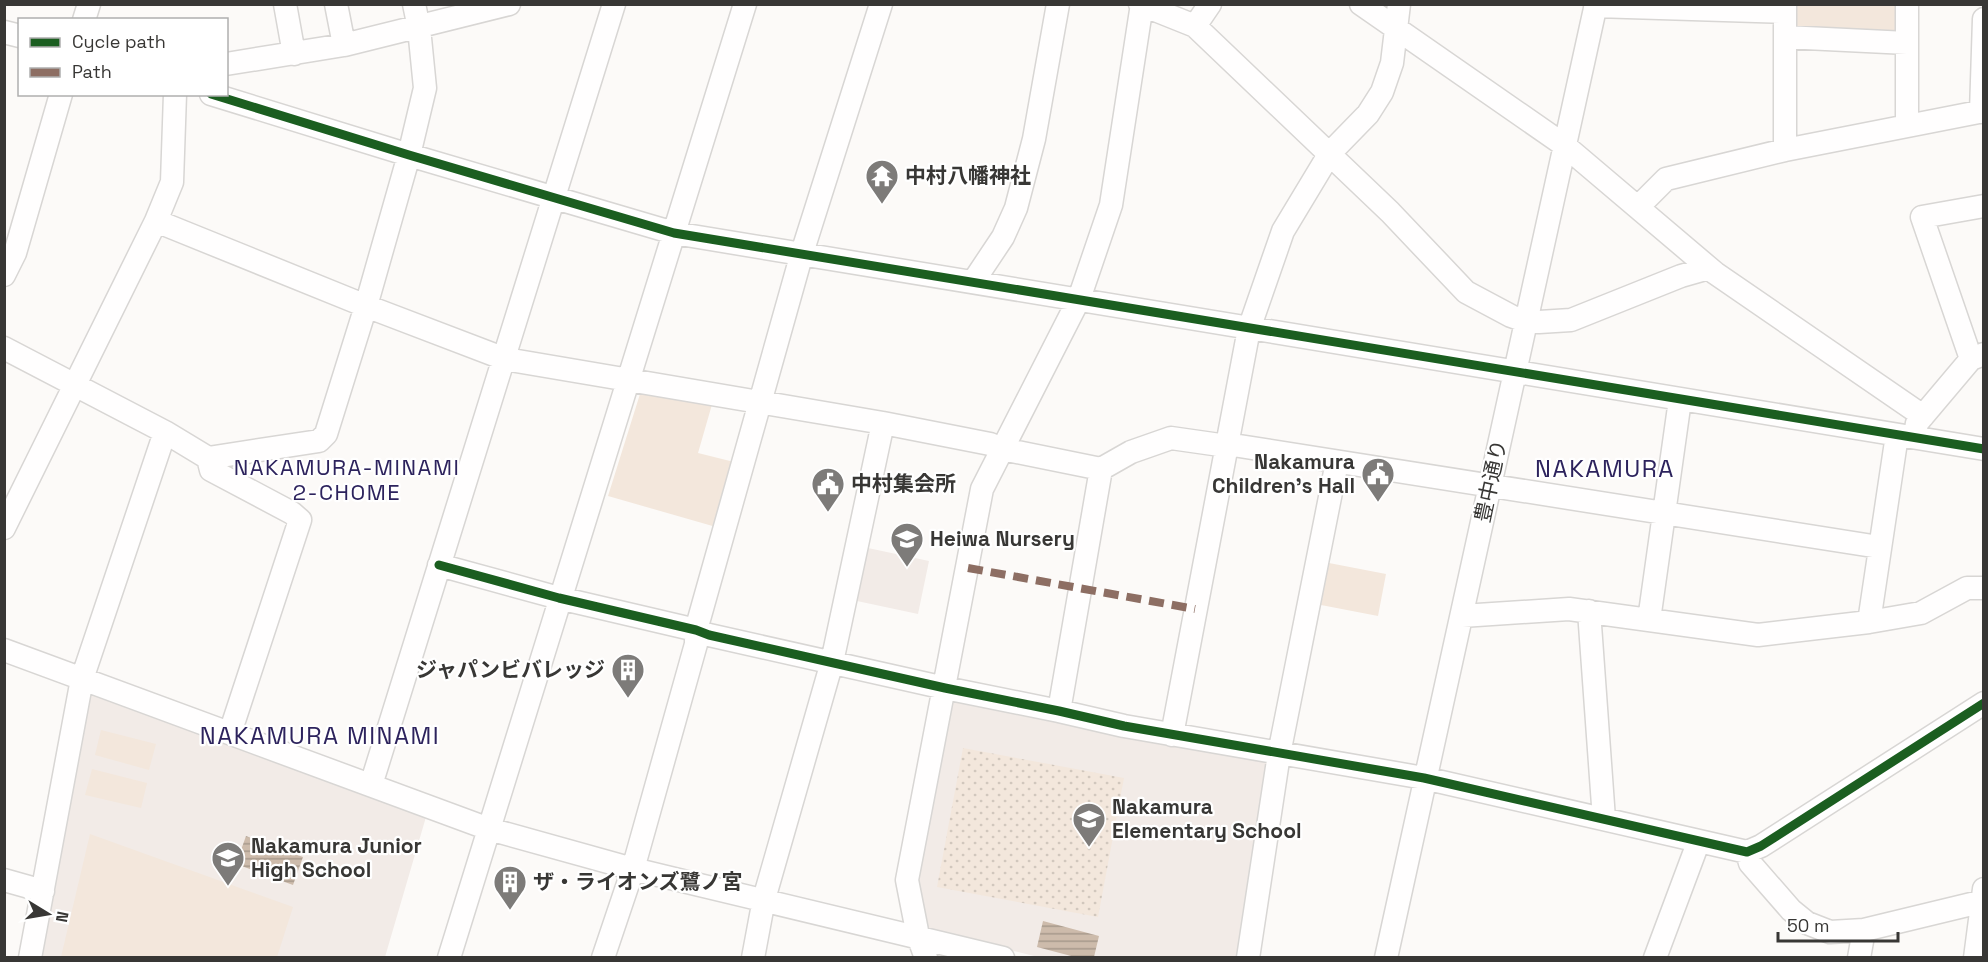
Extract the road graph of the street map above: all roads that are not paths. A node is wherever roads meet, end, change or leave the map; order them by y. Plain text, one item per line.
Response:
1 (285, 4) edge
2 (336, 4) edge
3 (414, 4) edge
4 (509, 4) edge
5 (614, 4) edge
6 (745, 4) edge
7 (881, 4) edge
8 (1058, 4) edge
9 (1210, 4) edge
10 (1361, 4) edge
11 (1399, 4) edge
12 (1907, 4) edge
13 (1141, 5) edge
14 (1595, 5) edge
15 (1785, 8) edge
16 (1983, 19) edge
17 (1195, 26) junction
18 (419, 28) junction
19 (1396, 30) junction
20 (1785, 37) junction
21 (1907, 43) junction
22 (344, 45) junction
23 (294, 54) junction
24 (228, 64) edge
25 (60, 96) edge
26 (175, 96) edge
27 (217, 96) edge
28 (1982, 112) edge
29 (1907, 125) junction
30 (1564, 145) junction
31 (1785, 150) junction
32 (1330, 153) junction
33 (408, 155) junction
34 (553, 198) junction
35 (1983, 206) edge
36 (1638, 207) junction
37 (156, 221) junction
38 (674, 233) junction
39 (802, 254) junction
40 (1709, 268) junction
41 (4, 275) edge
42 (973, 282) junction
43 (1079, 299) junction
44 (366, 306) junction
45 (1525, 321) junction
46 (1249, 329) junction
47 (4, 348) edge
48 (1977, 357) edge
49 (505, 359) junction
50 (1514, 372) junction
51 (628, 380) junction
52 (76, 384) junction
53 (1680, 399) junction
54 (759, 401) junction
55 (1923, 416) junction
56 (883, 423) junction
57 (165, 432) junction
58 (1906, 436) junction
59 (1227, 446) junction
60 (1002, 449) junction
61 (1983, 449) edge
62 (208, 458) junction
63 (1337, 462) junction
64 (1101, 469) junction
65 (1490, 486) junction
66 (1665, 512) junction
67 (4, 528) edge
68 (1879, 547) junction
69 (439, 565) junction
70 (1983, 588) edge
71 (559, 598) junction
72 (1589, 611) junction
73 (1462, 616) junction
74 (1649, 620) junction
75 (1869, 622) junction
76 (696, 630) junction
77 (4, 650) edge
78 (832, 662) junction
79 (81, 679) junction
80 (945, 688) junction
81 (1983, 704) edge
82 (1059, 711) junction
83 (230, 733) junction
84 (1172, 735) junction
85 (1279, 754) junction
86 (1424, 778) junction
87 (370, 785) junction
88 (1604, 819) junction
89 (489, 829) junction
90 (1698, 843) junction
91 (1747, 852) junction
92 (633, 868) junction
93 (4, 880) edge
94 (43, 891) junction
95 (1983, 897) edge
96 (764, 899) junction
97 (1864, 930) junction
98 (918, 936) junction
99 (30, 957) edge
100 (448, 957) edge
101 (603, 957) edge
102 (753, 957) edge
103 (927, 957) edge
104 (1003, 957) edge
105 (1248, 957) edge
106 (1386, 957) edge
107 (1654, 957) edge
108 (1859, 957) edge
109 (1975, 957) edge

1 - 23 street
2 - 22 street
3 - 18 street
4 - 18 street
5 - 34 street
6 - 38 street
7 - 39 street
8 - 42 street
9 - 17 street
10 - 19 street
11 - 19 street
12 - 21 street
13 - 17 street
13 - 43 street
14 - 15 street
14 - 30 street, 豊中通り
15 - 20 street
16 - 28 street
17 - 32 street
18 - 22 street
18 - 33 street
19 - 30 street
19 - 32 street
20 - 21 street
20 - 31 street
21 - 29 street
22 - 23 street
23 - 24 street
25 - 41 street
26 - 37 street
27 - 33 street
28 - 29 street
29 - 31 street
30 - 36 street
30 - 45 street, 豊中通り
31 - 36 street
32 - 45 street
32 - 46 street
33 - 34 street
33 - 44 street
34 - 38 street
34 - 49 street
35 - 48 street
36 - 40 street
37 - 44 street
37 - 52 street
38 - 39 street
38 - 51 street
39 - 42 street
39 - 54 street
40 - 45 street
40 - 55 street
42 - 43 street
43 - 46 street
43 - 60 street
44 - 49 street
44 - 62 street
45 - 50 street, 豊中通り
46 - 50 street
46 - 59 street
47 - 52 street
48 - 55 street
49 - 51 street
49 - 69 street
50 - 53 street
50 - 65 street, 豊中通り
51 - 54 street
51 - 71 street
52 - 57 street
52 - 67 street
53 - 58 street
53 - 66 street
54 - 56 street
54 - 76 street
55 - 58 street
56 - 60 street
56 - 78 street
57 - 62 street
57 - 79 street
58 - 61 street
58 - 68 street
59 - 63 street
59 - 64 street
59 - 84 street
60 - 64 street
60 - 80 street
62 - 83 street
63 - 65 street
63 - 85 street
64 - 82 street
65 - 66 street
65 - 73 street, 豊中通り
66 - 68 street
66 - 74 street
68 - 75 street
69 - 71 street
69 - 87 street
70 - 75 street
71 - 76 street
71 - 89 street
72 - 73 street
72 - 74 street
72 - 88 street
73 - 86 street, 豊中通り
74 - 75 street
76 - 78 street
76 - 92 street
77 - 79 street
78 - 80 street
78 - 96 street
79 - 83 street
79 - 94 street
80 - 82 street
80 - 98 street
81 - 91 street
82 - 84 street
83 - 87 street
84 - 85 street
85 - 86 street
85 - 105 street
86 - 88 street
86 - 106 street, 豊中通り
87 - 89 street
88 - 90 street
89 - 92 street
89 - 100 street
90 - 91 street
90 - 107 street
91 - 97 street
92 - 96 street
92 - 101 street
93 - 94 street
94 - 99 street
95 - 97 street
95 - 109 street
96 - 98 street
96 - 102 street
97 - 108 street
98 - 103 street
98 - 104 street

